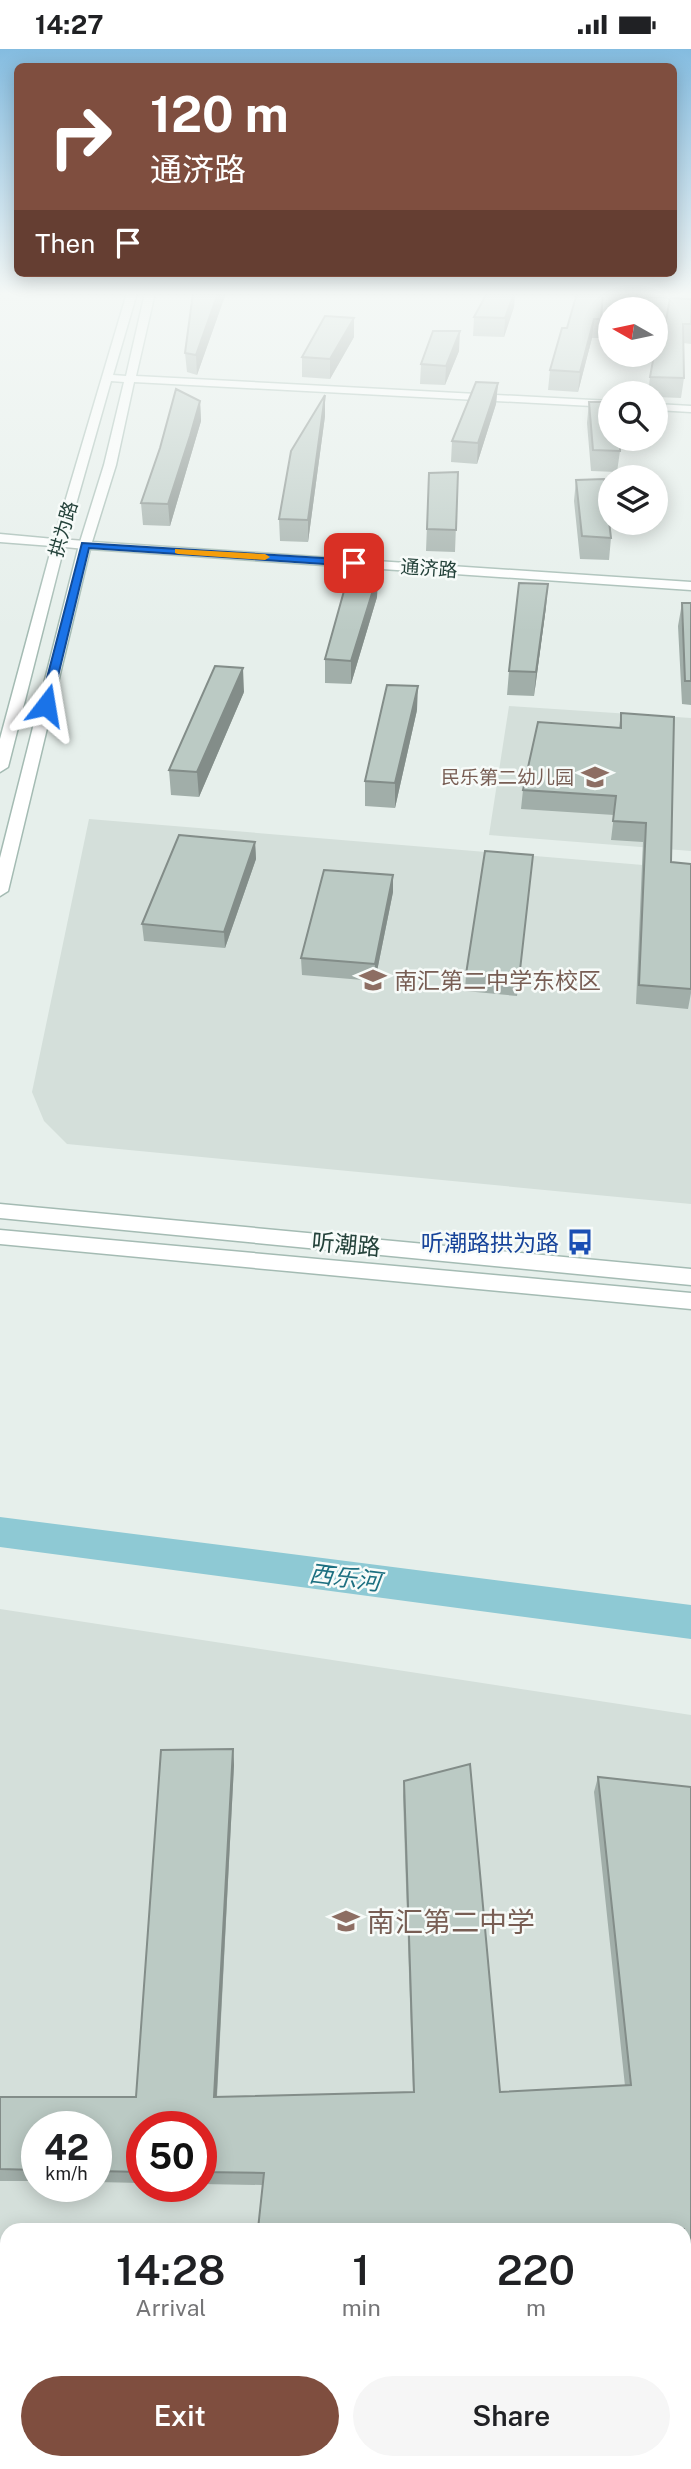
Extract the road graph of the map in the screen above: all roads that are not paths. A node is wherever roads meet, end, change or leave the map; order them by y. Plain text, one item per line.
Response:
1 (101, 406) edge
2 (122, 406) edge
3 (668, 408) edge
4 (691, 409) edge
5 (0, 538) edge
6 (59, 543) junction
7 (85, 545) junction
8 (691, 586) edge
9 (0, 767) edge
10 (0, 891) edge
11 (0, 1211) edge
12 (0, 1237) edge
13 (691, 1277) edge
14 (691, 1301) edge

1 - 6 main road, 拱为路
2 - 7 main road, 拱为路
3 - 4 main road
5 - 6 main road, 通济路
6 - 7 main road, 通济路
6 - 9 main road, 拱为路
7 - 8 main road, 通济路
7 - 10 main road, 拱为路
11 - 13 main road, 听潮路
12 - 14 main road, 听潮路

